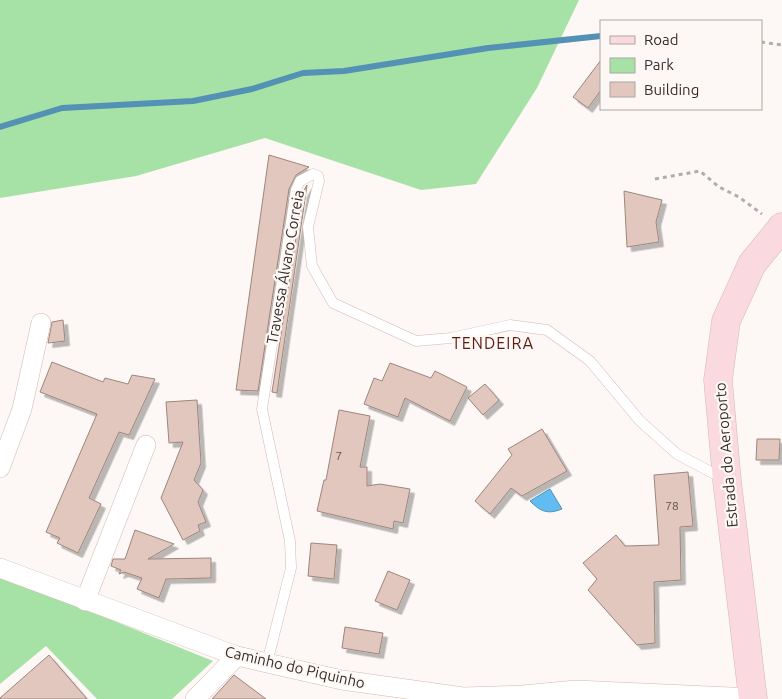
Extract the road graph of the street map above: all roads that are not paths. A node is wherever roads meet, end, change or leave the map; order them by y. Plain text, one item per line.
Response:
1 (781, 228) edge
2 (41, 323) dead end
3 (146, 445) dead end
4 (0, 468) edge
5 (727, 481) junction
6 (0, 568) edge
7 (85, 601) junction
8 (237, 656) junction
9 (267, 663) junction
10 (195, 699) edge
11 (753, 699) edge

1 - 5 main road, Estrada do Aeroporto
2 - 4 street
3 - 7 street
5 - 9 lane, Travessa Álvaro Correia
5 - 11 main road, Estrada do Aeroporto
6 - 7 street, Caminho do Piquinho
7 - 8 street, Caminho do Piquinho
8 - 9 street, Caminho do Piquinho
8 - 10 street
9 - 11 street, Caminho do Piquinho

